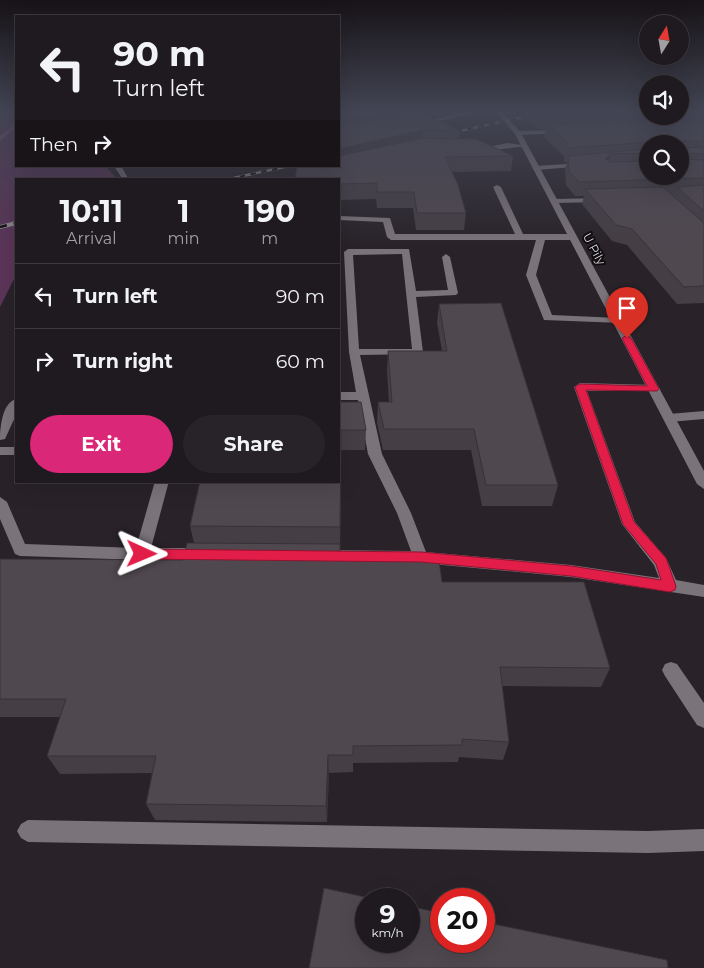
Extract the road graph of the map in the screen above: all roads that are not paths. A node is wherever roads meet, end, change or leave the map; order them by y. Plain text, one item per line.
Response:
1 (530, 155) edge
2 (594, 164) edge
3 (118, 167) edge
4 (538, 170) junction
5 (318, 172) edge
6 (586, 172) edge
7 (125, 176) dead end
8 (295, 178) edge
9 (497, 187) dead end
10 (612, 199) edge
11 (554, 202) junction
12 (340, 218) edge
13 (520, 237) junction
14 (541, 237) junction
15 (573, 237) junction
16 (446, 257) dead end
17 (412, 294) junction
18 (618, 321) junction
19 (354, 352) junction
20 (654, 389) junction
21 (340, 396) edge
22 (363, 396) junction
23 (15, 405) edge
24 (704, 415) edge
25 (670, 418) junction
26 (0, 436) edge
27 (0, 451) edge
28 (15, 451) edge
29 (161, 483) edge
30 (704, 484) edge
31 (0, 502) edge
32 (142, 554) junction
33 (222, 555) edge
34 (312, 556) edge
35 (421, 557) junction
36 (670, 586) junction
37 (704, 591) edge
38 (671, 670) dead end
39 (704, 719) edge
40 (28, 831) dead end
41 (704, 840) edge

1 - 4 street, U Pily
2 - 4 street
3 - 7 street
4 - 6 street
4 - 11 street, U Pily
5 - 8 street
9 - 13 street
10 - 11 street
11 - 15 street, U Pily
12 - 13 street
13 - 14 street
14 - 15 street
14 - 18 street
15 - 18 street, U Pily
16 - 17 street
17 - 19 street
17 - 19 street
18 - 20 street, U Pily
19 - 22 street
20 - 25 street, U Pily
20 - 36 street
21 - 22 street
22 - 35 street
23 - 26 street
24 - 25 street
25 - 30 street, U Pily
27 - 28 street
29 - 32 street
31 - 32 street
32 - 33 street
34 - 35 street
35 - 36 street
36 - 37 street
38 - 39 street
40 - 41 street

